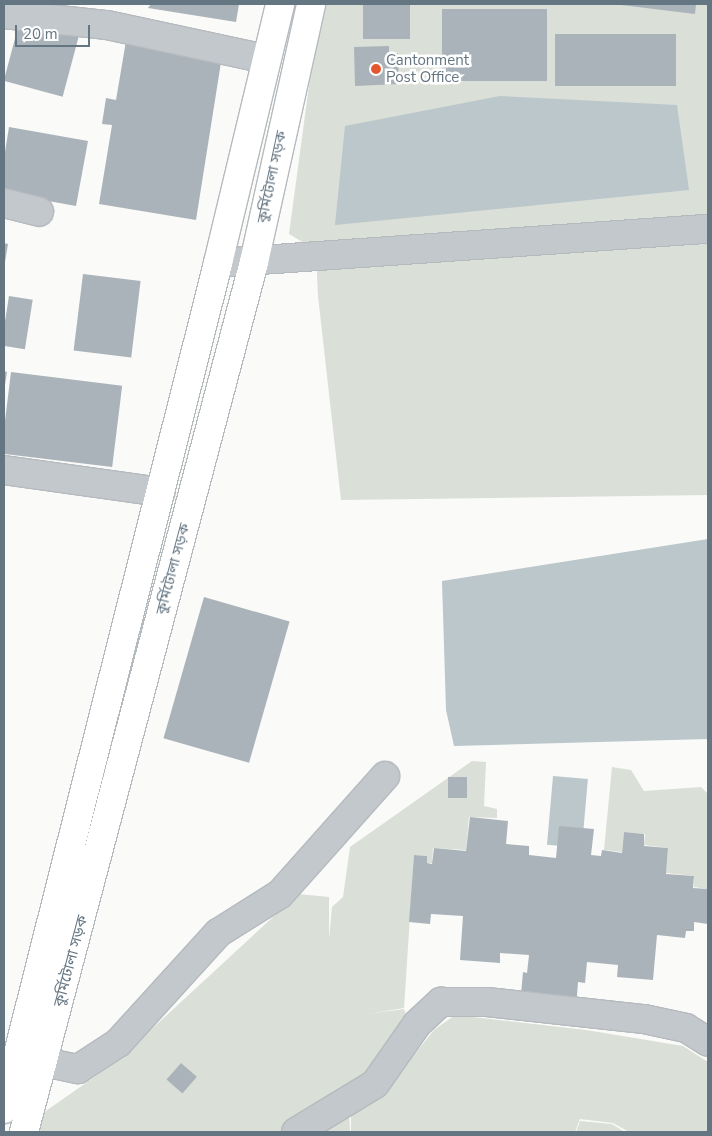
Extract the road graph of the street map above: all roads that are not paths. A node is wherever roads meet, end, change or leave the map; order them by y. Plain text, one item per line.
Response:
1 (280, 4) edge
2 (311, 4) edge
3 (4, 14) edge
4 (266, 59) junction
5 (4, 203) edge
6 (39, 212) dead end
7 (708, 229) edge
8 (254, 262) junction
9 (218, 263) junction
10 (4, 470) edge
11 (160, 492) junction
12 (385, 776) dead end
13 (708, 1042) edge
14 (20, 1047) junction
15 (44, 1062) junction
16 (4, 1109) edge
17 (24, 1132) edge
18 (296, 1132) edge

1 - 4 main road, কুর্মিটোলা সড়ক
2 - 8 main road, কুর্মিটোলা সড়ক
3 - 4 street
4 - 9 main road, কুর্মিটোলা সড়ক
5 - 6 street
7 - 8 street
8 - 9 street
8 - 15 main road, কুর্মিটোলা সড়ক
9 - 11 main road, কুর্মিটোলা সড়ক
10 - 11 street
11 - 14 main road, কুর্মিটোলা সড়ক
12 - 15 street
13 - 18 street
14 - 15 street
14 - 16 main road, কুর্মিটোলা সড়ক
15 - 17 main road, কুর্মিটোলা সড়ক

